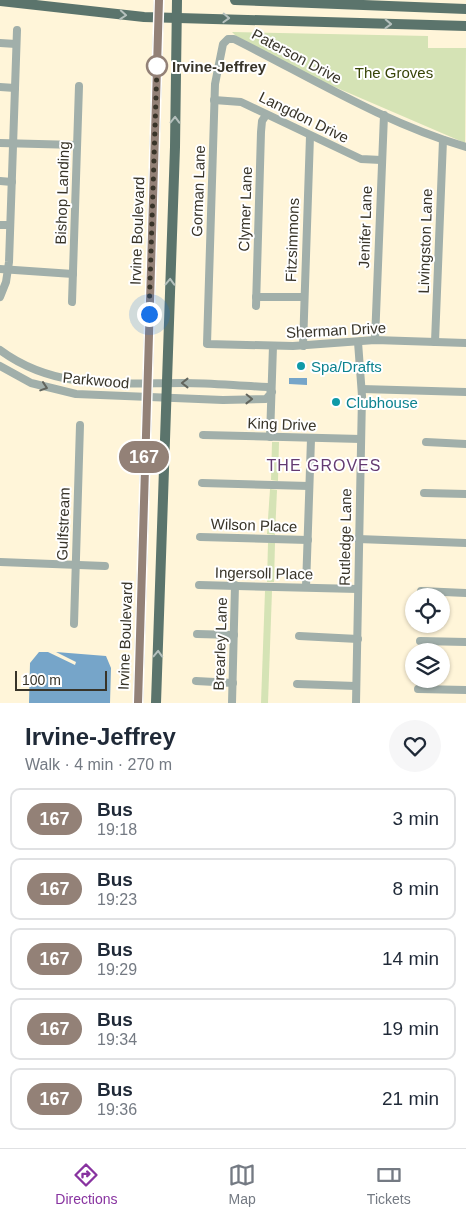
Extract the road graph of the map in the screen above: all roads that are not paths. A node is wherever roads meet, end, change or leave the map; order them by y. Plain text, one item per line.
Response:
1 (159, 0) edge
2 (177, 0) edge
3 (235, 0) edge
4 (0, 1) edge
5 (290, 1) edge
6 (466, 9) edge
7 (158, 17) junction
8 (177, 17) junction
9 (466, 26) edge
10 (17, 30) dead end
11 (225, 40) joint
12 (0, 44) edge
13 (16, 44) junction
14 (79, 86) dead end
15 (0, 87) edge
16 (15, 88) junction
17 (214, 100) junction
18 (266, 115) junction
19 (384, 115) junction
20 (310, 136) junction
21 (442, 140) junction
22 (0, 143) edge
23 (13, 143) junction
24 (77, 145) junction
25 (466, 147) edge
26 (381, 160) junction
27 (0, 181) edge
28 (12, 182) junction
29 (0, 225) edge
30 (10, 225) junction
31 (4, 269) edge
32 (73, 274) junction
33 (0, 297) edge
34 (256, 297) junction
35 (304, 297) junction
36 (72, 302) dead end
37 (256, 306) dead end
38 (375, 340) junction
39 (358, 342) junction
40 (435, 342) junction
41 (466, 343) edge
42 (207, 344) joint
43 (273, 346) junction
44 (303, 346) junction
45 (0, 350) edge
46 (0, 366) edge
47 (146, 383) junction
48 (166, 383) junction
49 (362, 389) junction
50 (272, 392) junction
51 (466, 392) edge
52 (146, 397) junction
53 (166, 398) junction
54 (80, 425) dead end
55 (204, 435) dead end
56 (270, 437) junction
57 (311, 439) junction
58 (361, 439) junction
59 (426, 442) dead end
60 (466, 444) edge
61 (202, 483) dead end
62 (309, 486) junction
63 (424, 493) dead end
64 (466, 494) edge
65 (200, 537) dead end
66 (358, 539) junction
67 (308, 540) junction
68 (466, 543) edge
69 (0, 562) edge
70 (75, 565) junction
71 (105, 566) dead end
72 (199, 585) dead end
73 (235, 586) junction
74 (306, 587) junction
75 (358, 589) junction
76 (450, 592) edge
77 (466, 592) edge
78 (74, 624) dead end
79 (197, 634) dead end
80 (234, 635) junction
81 (299, 636) dead end
82 (358, 639) junction
83 (420, 641) dead end
84 (466, 642) edge
85 (196, 681) dead end
86 (233, 683) junction
87 (297, 684) dead end
88 (356, 686) junction
89 (418, 689) dead end
90 (466, 690) edge
91 (138, 703) edge
92 (156, 703) edge
93 (232, 703) edge
94 (356, 703) edge

1 - 7 main road, Irvine Boulevard
2 - 8 main road
3 - 5 main road
4 -> 7 main road
5 - 6 main road
7 - 8 main road
7 - 47 main road, Irvine Boulevard
8 -> 9 main road
48 -> 8 main road
10 - 13 street
11 - 17 street, Gorman Lane
11 - 19 street, Paterson Drive
12 - 13 street
13 - 16 street
14 - 24 street, Bishop Landing
15 - 16 street
16 - 23 street
17 - 18 street, Langdon Drive
17 - 42 street, Gorman Lane
18 - 20 street, Langdon Drive
18 - 34 street, Clymer Lane
19 - 21 street, Paterson Drive
19 - 26 street, Jenifer Lane
20 - 26 street, Langdon Drive
20 - 35 street, Fitzsimmons
21 - 25 street, Paterson Drive
21 - 40 street, Livingston Lane
22 - 23 street
23 - 24 street
23 - 28 street
24 - 32 street, Bishop Landing
26 - 38 street, Jenifer Lane
27 - 28 street
28 - 30 street
29 - 30 street
30 - 31 street
31 - 32 street
31 - 33 street
32 - 36 street, Bishop Landing
34 - 35 street
34 - 37 street, Clymer Lane
35 - 44 street, Fitzsimmons
38 - 39 street, Sherman Drive
38 - 40 street, Sherman Drive
39 - 44 street, Sherman Drive
39 - 49 street, Rutledge Lane
40 - 41 street, Sherman Drive
42 - 43 street, Sherman Drive
43 - 44 street, Sherman Drive
43 - 50 street
45 - 47 street, Parkwood
46 -> 52 street, Parkwood
47 - 48 street
47 - 52 main road, Irvine Boulevard
50 -> 48 street
48 - 53 main road
49 - 51 street
49 - 58 street, Rutledge Lane
53 -> 50 street
50 - 56 street
52 - 53 street, Parkwood
52 - 91 main road, Irvine Boulevard
92 -> 53 main road
54 - 70 street, Gulfstream
55 - 56 street, King Drive
56 - 57 street, King Drive
57 - 58 street, King Drive
57 - 62 street
58 - 66 street, Rutledge Lane
59 - 60 street
61 - 62 street
62 - 67 street
63 - 64 street
65 - 67 street, Wilson Place
66 - 68 street
66 - 75 street, Rutledge Lane
67 - 74 street
69 - 70 street
70 - 71 street
70 - 78 street, Gulfstream
72 - 73 street, Ingersoll Place
73 - 74 street, Ingersoll Place
73 - 80 street, Brearley Lane
74 - 75 street, Ingersoll Place
75 - 82 street, Rutledge Lane
76 - 77 street
79 - 80 street
80 - 86 street, Brearley Lane
81 - 82 street
82 - 88 street, Rutledge Lane
83 - 84 street
85 - 86 street
86 - 93 street, Brearley Lane
87 - 88 street
88 - 94 street, Rutledge Lane
89 - 90 street

